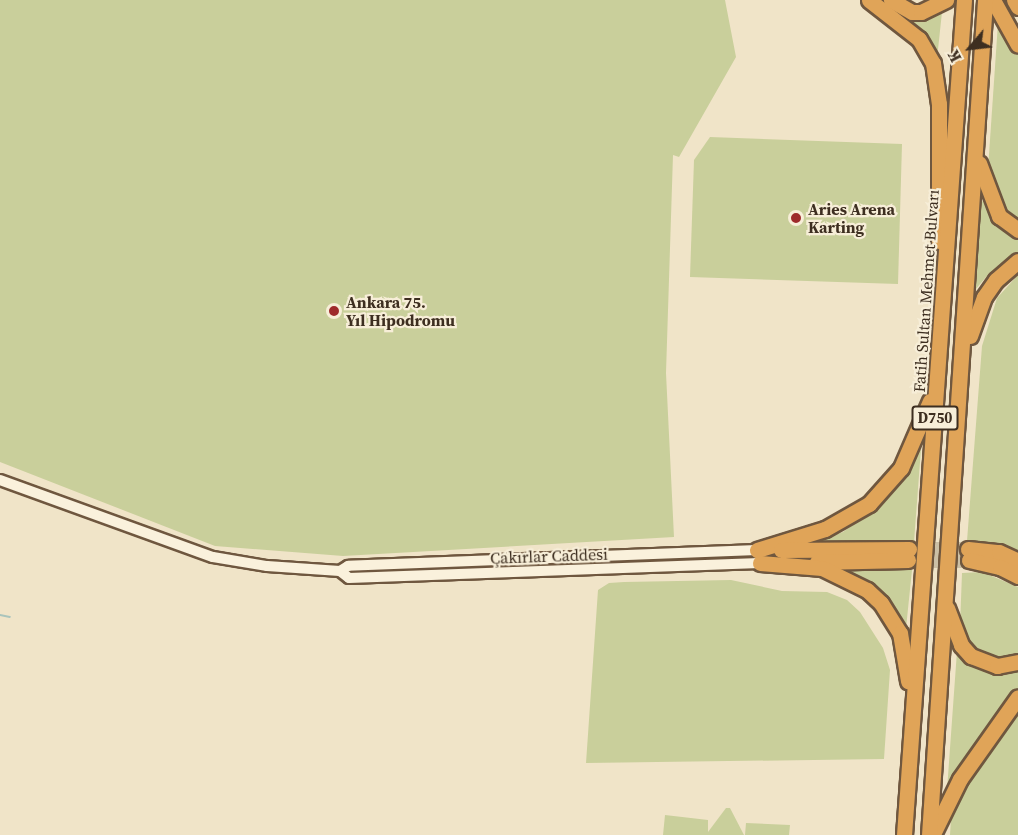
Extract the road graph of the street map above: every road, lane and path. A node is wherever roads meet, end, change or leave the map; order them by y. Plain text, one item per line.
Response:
1 (869, 0) edge
2 (891, 0) edge
3 (946, 0) edge
4 (964, 0) edge
5 (985, 0) edge
6 (994, 0) edge
7 (1016, 1) edge
8 (1018, 7) edge
9 (1018, 39) edge
10 (1018, 45) edge
11 (976, 146) junction
12 (1018, 231) edge
13 (1018, 261) edge
14 (944, 295) junction
15 (961, 368) junction
16 (938, 375) junction
17 (0, 480) edge
18 (692, 552) junction
19 (908, 554) tunnel mouth
20 (759, 557) junction
21 (1018, 561) edge
22 (693, 566) junction
23 (340, 571) junction
24 (1018, 576) edge
25 (945, 602) junction
26 (1018, 662) edge
27 (1018, 697) edge
28 (912, 718) junction
29 (903, 835) edge
30 (931, 835) edge

1 - 14 highway
2 - 3 highway
4 - 14 highway, Fatih Sultan Mehmet Bulvarı / D750
5 - 11 highway, D750
6 - 9 highway
6 - 10 highway
7 - 8 highway
11 - 12 highway
11 - 15 highway, D750
13 - 15 highway
14 - 16 highway, Fatih Sultan Mehmet Bulvarı / D750
15 - 25 highway, D750
16 - 20 highway
16 - 28 highway, Fatih Sultan Mehmet Bulvarı / D750
17 - 23 main road, Çakırlar Caddesi
18 - 20 main road, Çakırlar Caddesi
18 - 22 main road
18 - 23 main road, Çakırlar Caddesi
19 - 20 highway
20 - 22 main road, Çakırlar Caddesi
20 - 28 highway
21 - 24 highway
22 - 23 main road, Çakırlar Caddesi
25 - 26 highway
25 - 30 highway, D750
27 - 30 highway
28 - 29 highway, Fatih Sultan Mehmet Bulvarı / D750

